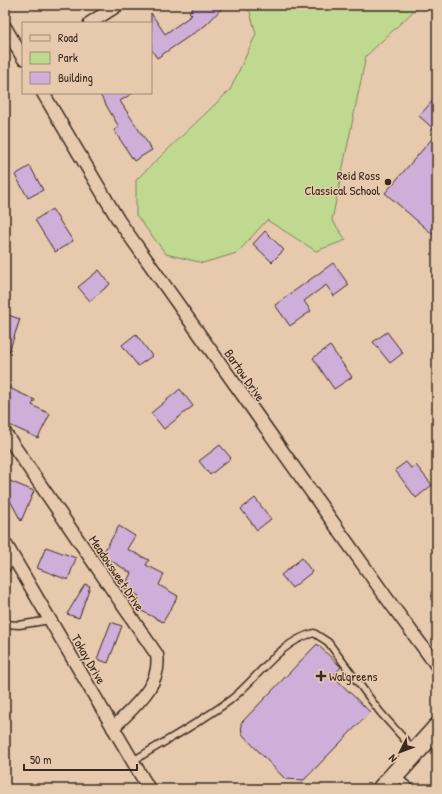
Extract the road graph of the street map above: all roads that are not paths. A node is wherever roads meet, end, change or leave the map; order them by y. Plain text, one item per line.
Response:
1 (118, 5) edge
2 (92, 22) edge
3 (5, 27) edge
4 (22, 56) edge
5 (44, 94) edge
6 (5, 433) edge
7 (5, 543) edge
8 (14, 558) junction
9 (5, 570) edge
10 (50, 620) junction
11 (5, 624) edge
12 (437, 666) edge
13 (113, 728) junction
14 (437, 728) edge
15 (415, 752) junction
16 (133, 761) junction
17 (388, 782) edge
18 (149, 789) edge
19 (412, 789) edge

1 - 2 street
3 - 4 street
5 - 12 street, Bartow Drive
6 - 13 street, Meadowsweet Drive
7 - 8 street, Tokay Drive
8 - 9 lane
8 - 10 street, Tokay Drive
10 - 11 lane
10 - 13 street, Tokay Drive
13 - 16 street, Tokay Drive
14 - 15 main road
15 - 16 lane
15 - 17 main road
16 - 18 street, Tokay Drive
17 - 19 lane

